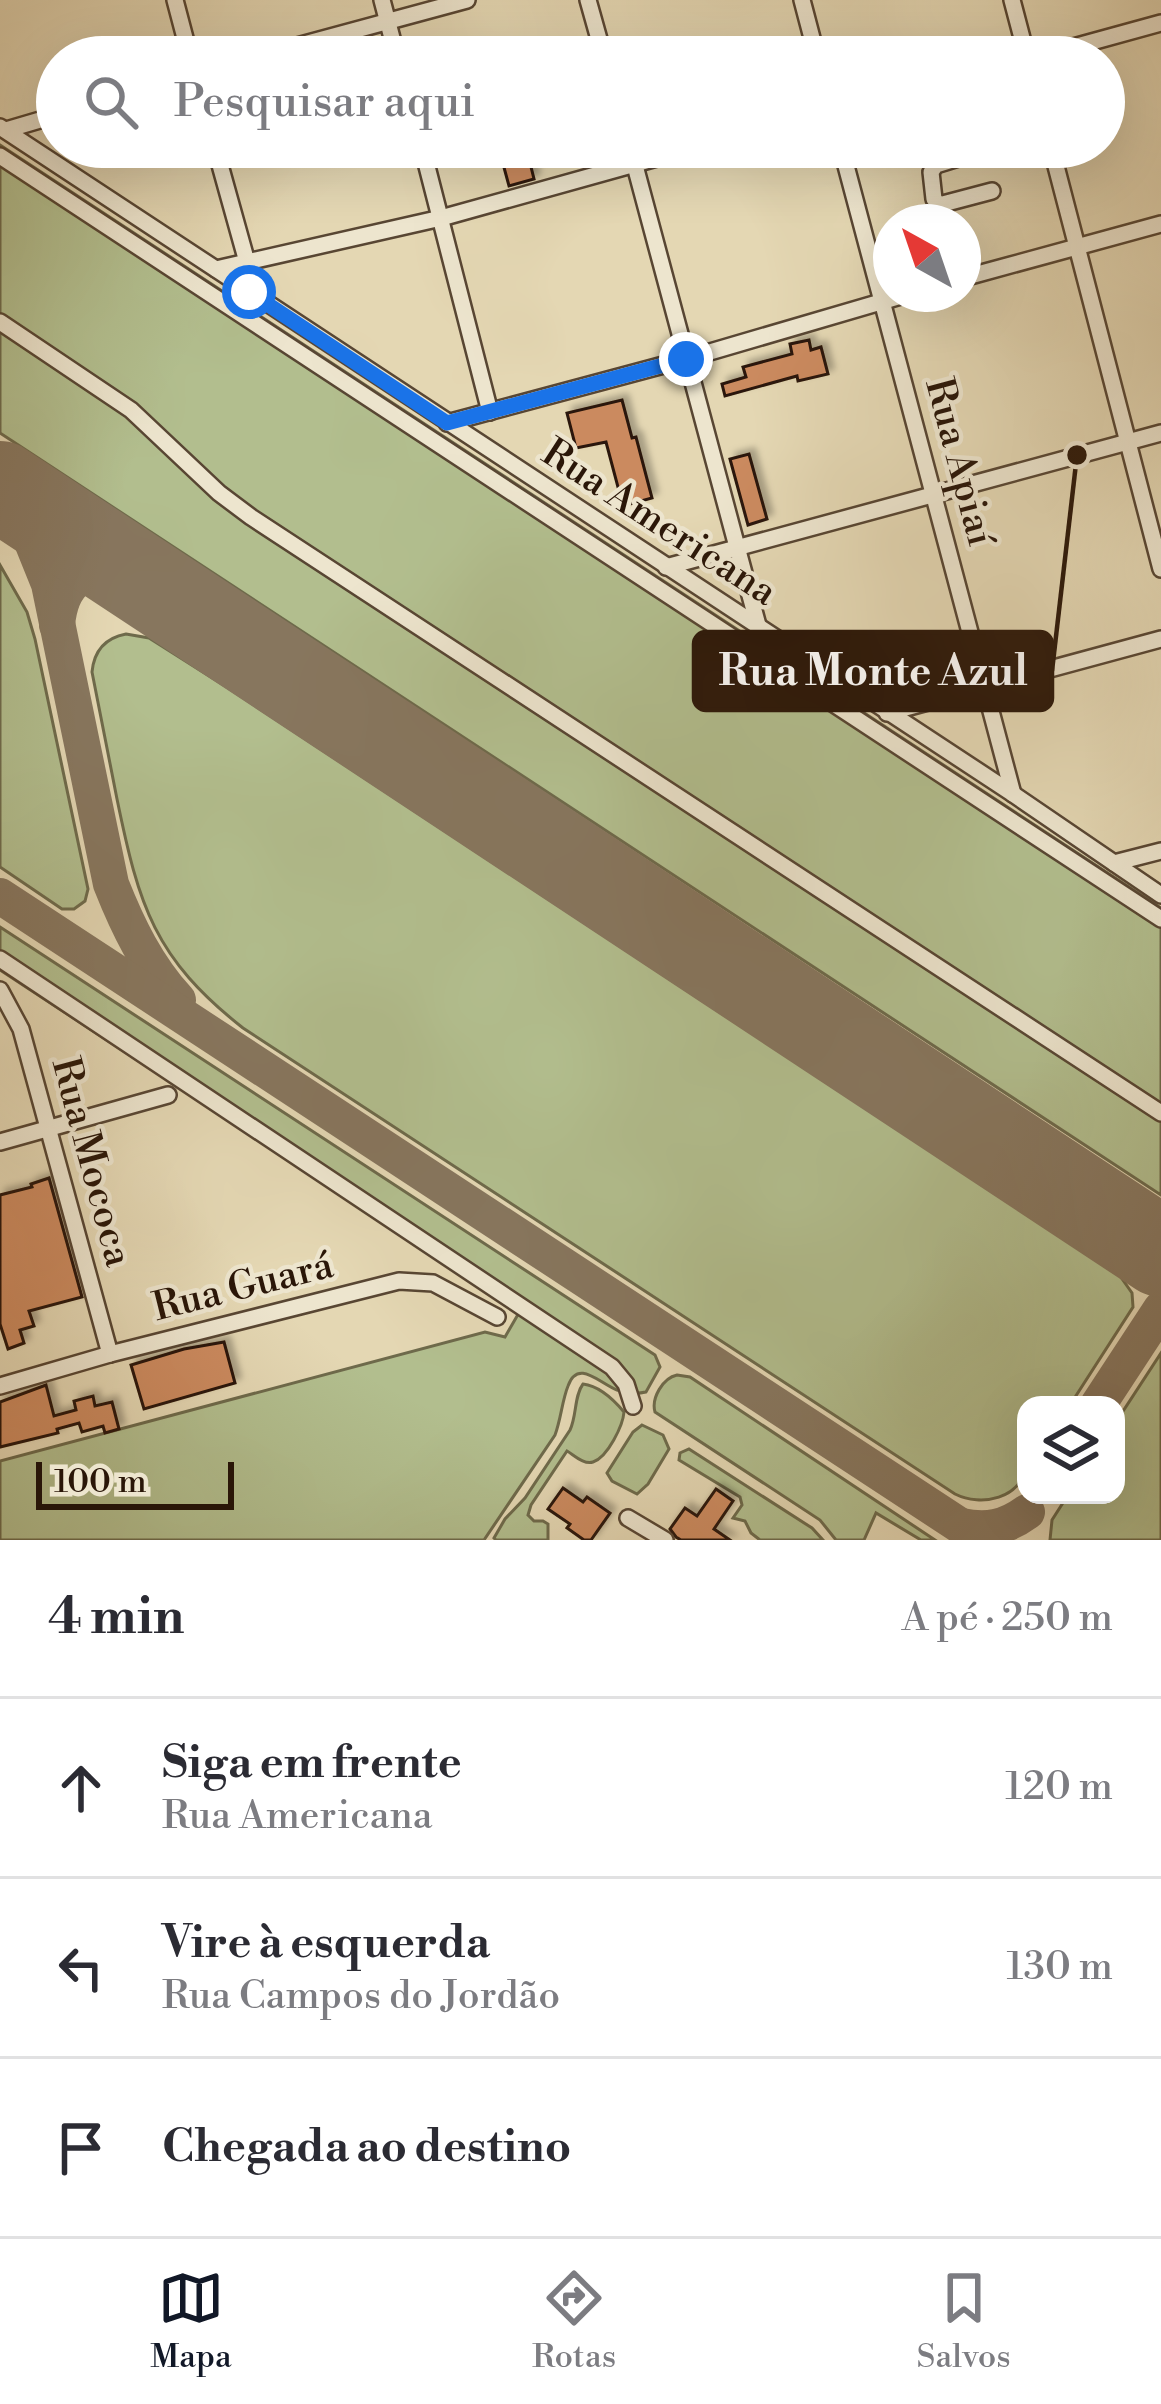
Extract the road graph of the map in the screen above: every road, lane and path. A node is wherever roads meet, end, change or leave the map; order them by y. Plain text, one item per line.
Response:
1 (175, 0) edge
2 (382, 0) edge
3 (467, 0) edge
4 (588, 0) edge
5 (802, 0) edge
6 (1012, 0) edge
7 (387, 22) junction
8 (1161, 23) edge
9 (184, 36) edge
10 (335, 36) edge
11 (391, 36) edge
12 (598, 36) edge
13 (811, 36) edge
14 (1021, 36) edge
15 (1114, 36) edge
16 (36, 120) edge
17 (3, 129) edge
18 (36, 151) edge
19 (0, 156) edge
20 (62, 168) edge
21 (221, 168) edge
22 (428, 168) edge
23 (593, 168) edge
24 (635, 168) edge
25 (847, 168) edge
26 (934, 168) edge
27 (1057, 168) edge
28 (992, 190) dead end
29 (441, 218) junction
30 (1161, 224) edge
31 (1077, 245) junction
32 (247, 262) junction
33 (873, 268) edge
34 (216, 269) junction
35 (981, 273) edge
36 (873, 305) edge
37 (885, 312) edge
38 (0, 322) edge
39 (686, 359) junction
40 (490, 412) junction
41 (447, 423) junction
42 (1161, 433) edge
43 (1129, 441) junction
44 (934, 493) junction
45 (738, 548) junction
46 (665, 567) junction
47 (1161, 569) edge
48 (759, 629) junction
49 (1161, 639) edge
50 (986, 686) junction
51 (887, 712) junction
52 (1013, 794) junction
53 (1161, 851) edge
54 (1114, 863) junction
55 (1161, 895) edge
56 (1161, 920) edge
57 (0, 959) edge
58 (0, 990) edge
59 (169, 1095) dead end
60 (1161, 1112) edge
61 (48, 1129) junction
62 (0, 1142) edge
63 (497, 1317) dead end
64 (110, 1354) junction
65 (0, 1386) edge
66 (633, 1406) dead end
67 (628, 1518) dead end
68 (665, 1540) edge

1 - 9 street
2 - 7 street
3 - 7 street
4 - 12 street
5 - 13 street
6 - 14 street
7 - 10 street
7 - 11 street
8 - 15 street
16 - 17 street
17 - 18 street, Rua Americana
19 - 56 street
20 - 34 street, Rua Americana
21 - 32 street
22 - 29 street
23 - 29 street
24 - 39 street
25 - 33 street, Rua Apiaí
26 - 28 street
27 - 31 street
29 - 32 street
29 - 40 street
30 - 31 street
31 - 35 street
31 - 43 street
32 - 34 street
34 - 41 street, Rua Americana
36 - 39 street
37 - 44 street, Rua Apiaí
38 - 60 street
39 - 40 street
39 - 45 street
40 - 41 street
41 - 46 street, Rua Americana
42 - 43 street
43 - 44 street
43 - 47 street
44 - 45 street
44 - 50 street, Rua Apiaí
45 - 46 street
45 - 48 street
46 - 48 street, Rua Americana
48 - 51 street, Rua Americana
49 - 50 street
50 - 51 street
50 - 52 street, Rua Apiaí
51 - 52 street, Rua Americana
52 - 54 street, Rua Americana
53 - 54 street
54 - 55 street, Rua Americana
57 - 66 street
58 - 61 street, Rua Mococa
59 - 61 street
61 - 62 street
61 - 64 street, Rua Mococa
63 - 64 street, Rua Guará
64 - 65 street, Rua Guará
67 - 68 street

